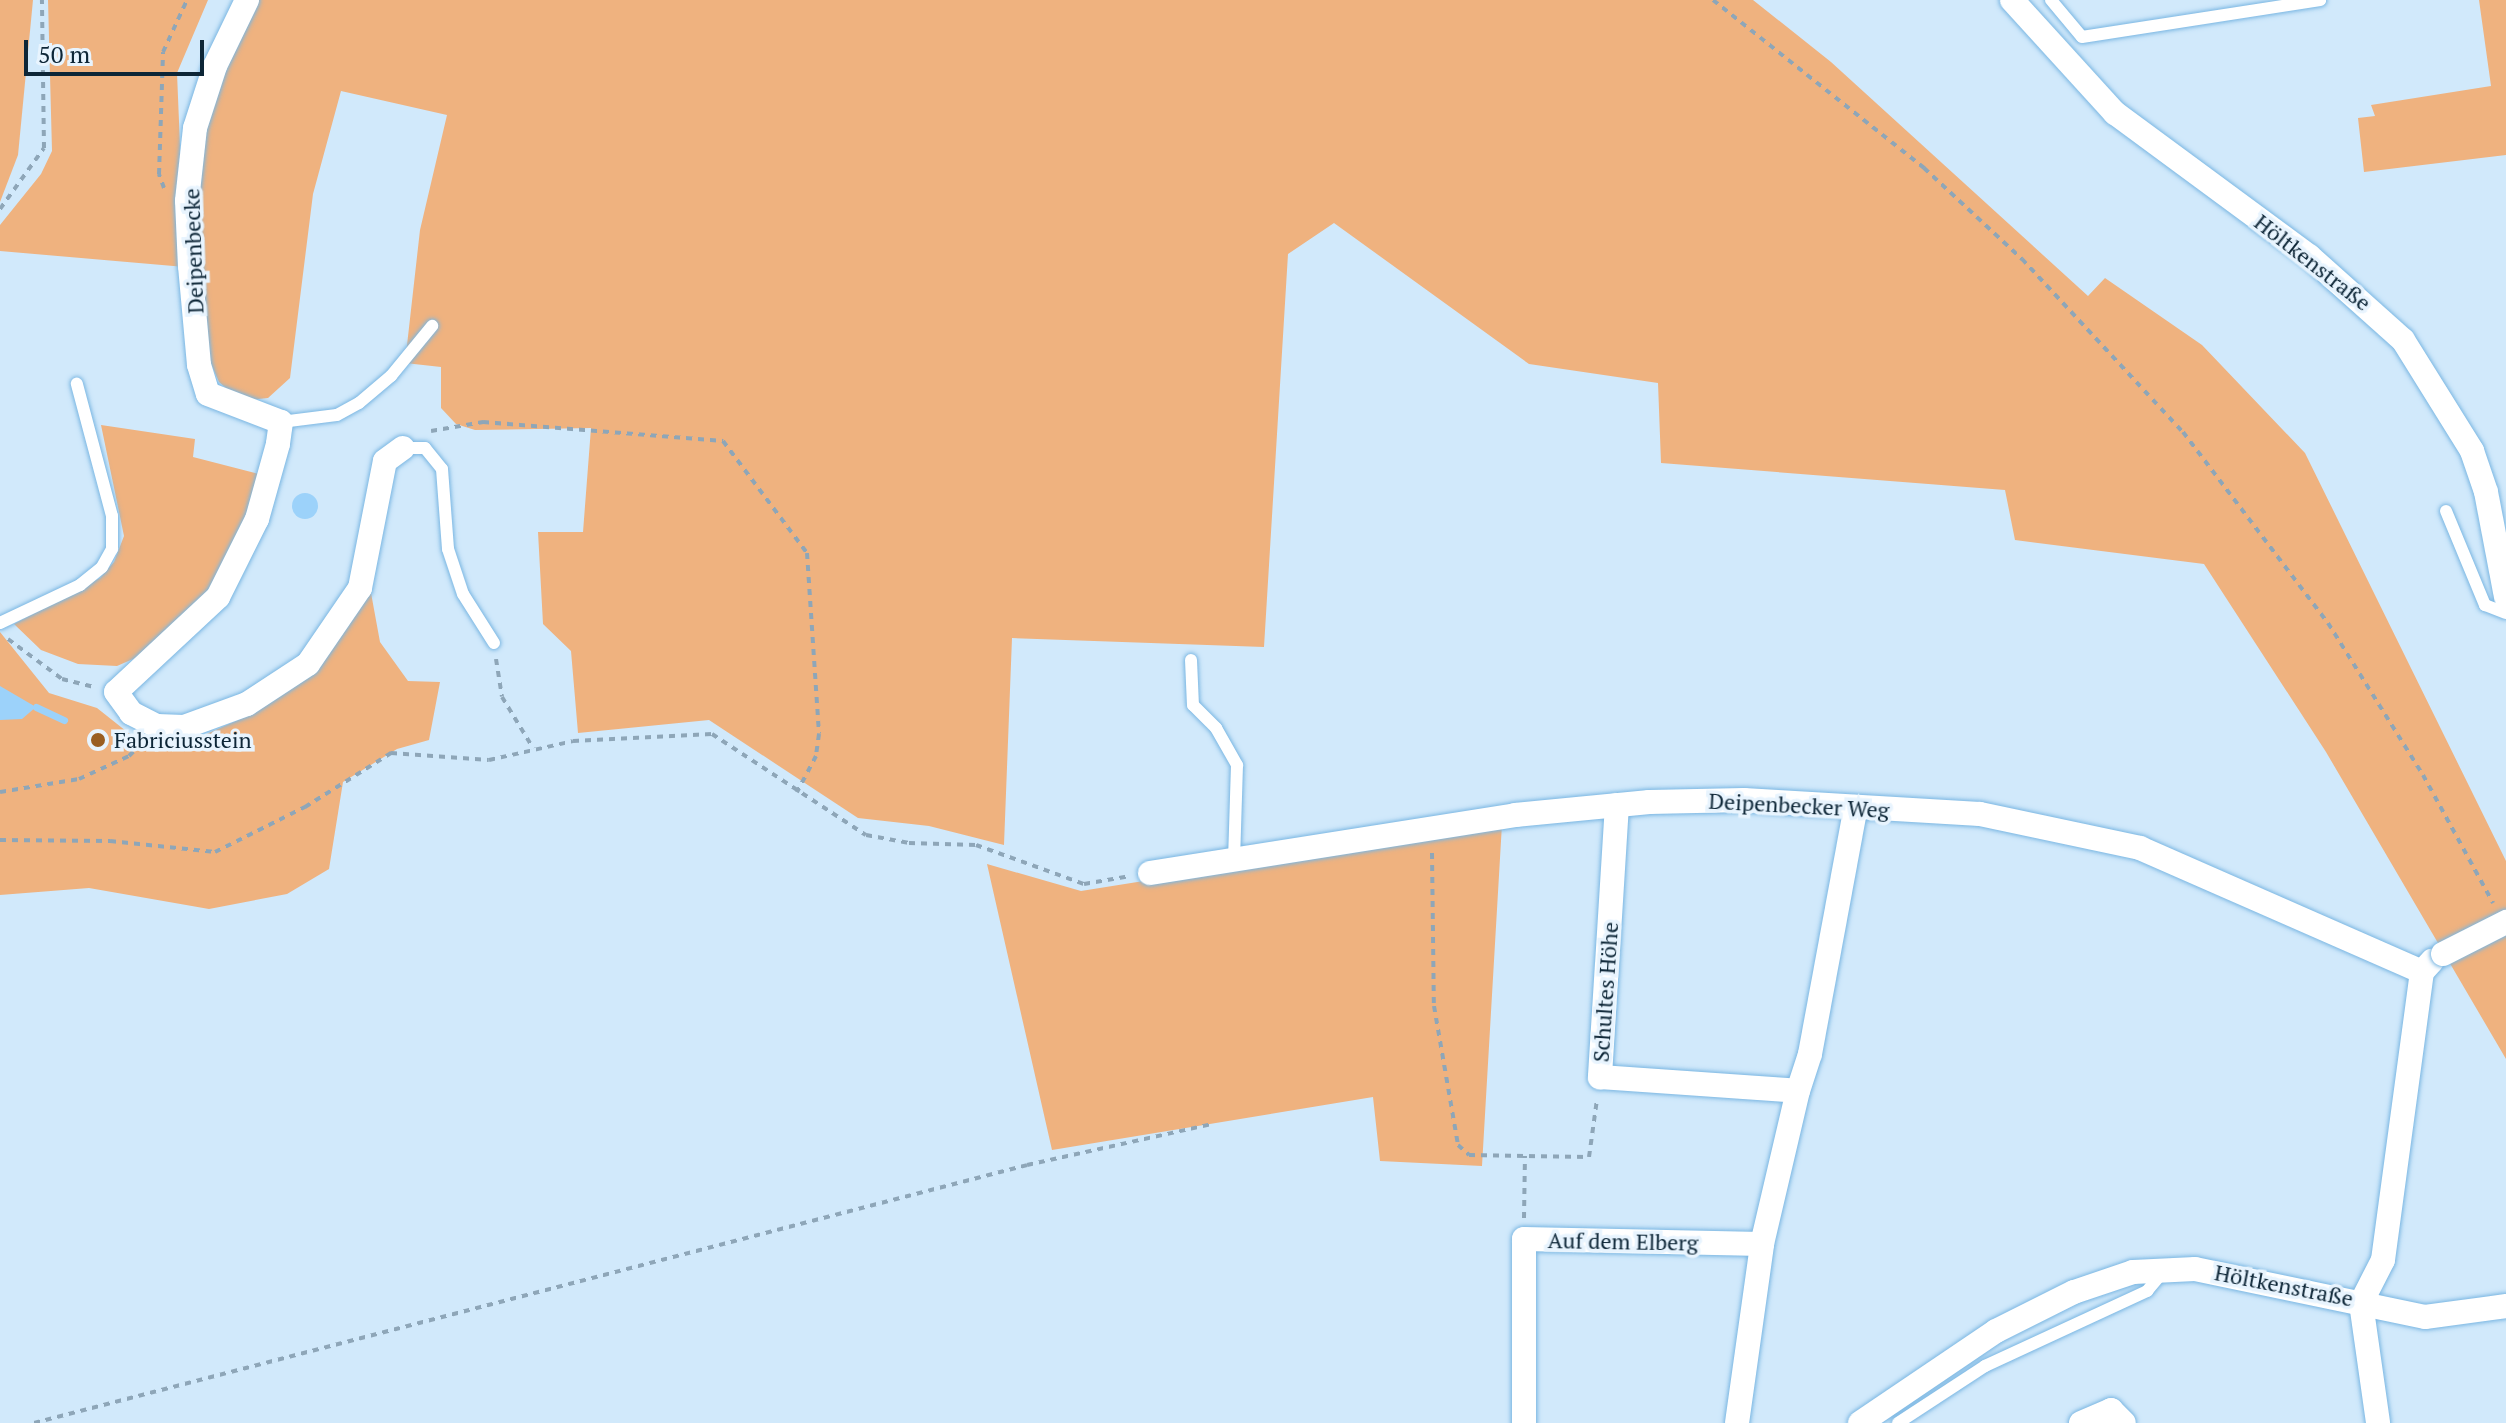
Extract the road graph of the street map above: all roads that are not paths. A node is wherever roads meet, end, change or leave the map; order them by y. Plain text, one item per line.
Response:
1 (247, 0) edge
2 (2012, 0) edge
3 (2051, 0) edge
4 (2320, 0) edge
5 (432, 326) dead end
6 (77, 384) dead end
7 (277, 421) junction
8 (408, 448) joint
9 (2446, 511) dead end
10 (2506, 597) edge
11 (2506, 613) edge
12 (0, 623) edge
13 (494, 643) road end
14 (1191, 660) dead end
15 (1617, 805) junction
16 (1856, 807) junction
17 (1234, 859) junction
18 (1150, 873) road end
19 (2502, 917) edge
20 (2422, 972) junction
21 (1798, 1091) junction
22 (1762, 1244) junction
23 (2165, 1268) junction
24 (2361, 1303) junction
25 (2506, 1306) edge
26 (1524, 1423) edge
27 (1737, 1423) edge
28 (1860, 1423) edge
29 (1898, 1423) edge
30 (2081, 1423) edge
31 (2124, 1423) edge
32 (2378, 1423) edge

1 - 7 street, Deipenbecke
2 - 10 street, Höltkenstraße
3 - 4 lane
5 - 7 lane
6 - 12 lane
7 - 8 street
8 - 13 lane
9 - 11 lane
14 - 17 lane
15 - 16 street, Deipenbecker Weg
15 - 17 street, Deipenbecker Weg
15 - 21 street, Schultes Höhe
16 - 20 street, Deipenbecker Weg
16 - 21 street
17 - 18 street, Deipenbecker Weg
19 - 20 street, bridge
20 - 24 street, Höltkenstraße
21 - 22 street
22 - 26 street, Auf dem Elberg
22 - 27 street
23 - 24 street, Höltkenstraße
23 - 28 street, Höltkenstraße
23 - 29 lane
24 - 25 street
24 - 32 street
30 - 31 street

